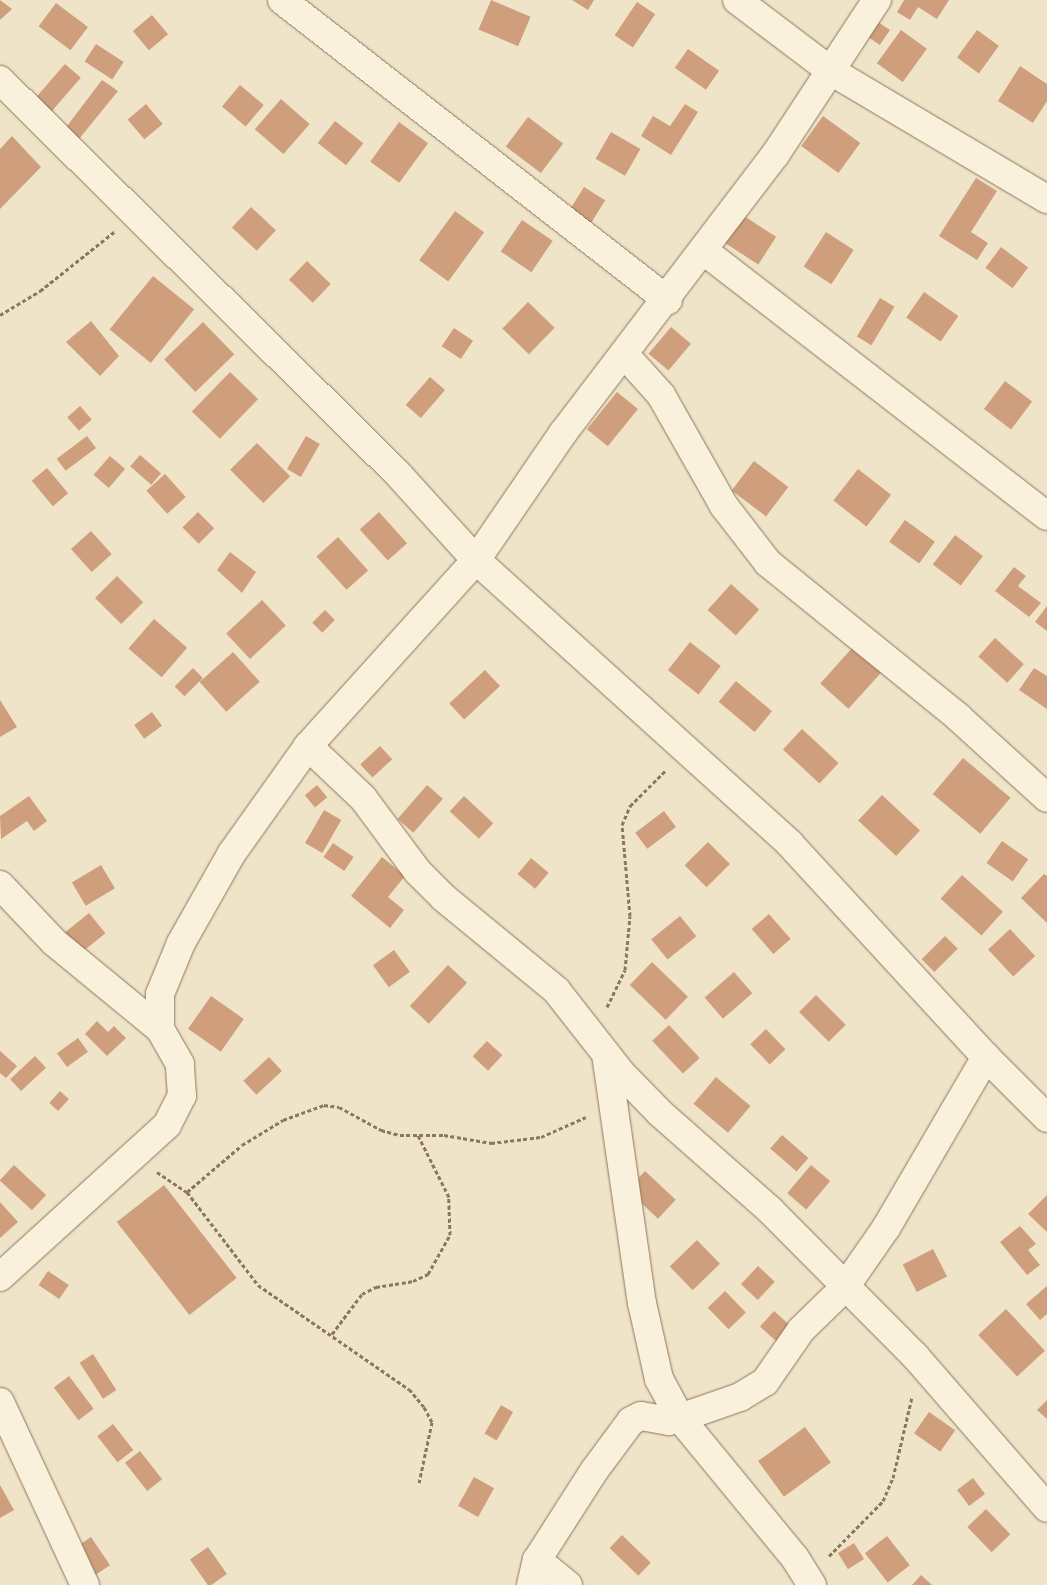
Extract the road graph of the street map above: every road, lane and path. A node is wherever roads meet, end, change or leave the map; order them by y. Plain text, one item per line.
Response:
1 (282, 0) edge
2 (737, 0) edge
3 (877, 0) edge
4 (830, 71) junction
5 (0, 80) edge
6 (1047, 199) edge
7 (137, 215) junction
8 (704, 251) junction
9 (668, 300) junction
10 (0, 315) edge
11 (625, 355) junction
12 (1047, 516) edge
13 (476, 560) junction
14 (308, 746) junction
15 (691, 751) junction
16 (1047, 798) edge
17 (0, 886) edge
18 (160, 1030) junction
19 (599, 1044) junction
20 (986, 1057) junction
21 (610, 1103) junction
22 (1047, 1118) edge
23 (418, 1135) junction
24 (132, 1155) junction
25 (187, 1192) junction
26 (0, 1277) edge
27 (845, 1287) junction
28 (332, 1334) junction
29 (915, 1356) junction
30 (0, 1402) edge
31 (680, 1418) junction
32 (420, 1483) dead end
33 (1047, 1508) edge
34 (532, 1577) edge
35 (811, 1583) edge
36 (85, 1585) edge
37 (568, 1585) edge

1 - 9 street
2 - 4 street
3 - 4 street
4 - 6 street
4 - 8 street
5 - 7 street
7 - 10 path
7 - 13 street
8 - 9 street
8 - 12 street
9 - 11 street
11 - 13 street
11 - 16 street
13 - 14 street
13 - 15 street
14 - 18 street
14 - 19 street
15 - 19 path
15 - 20 street
17 - 18 street
18 - 24 street
19 - 21 street
19 - 27 street
20 - 22 street
20 - 27 street
21 - 23 path
21 - 31 street
23 - 25 path
23 - 28 path
24 - 25 path
24 - 26 street
25 - 28 path
27 - 29 street
27 - 31 street
28 - 32 path
29 - 33 street
29 - 35 path
30 - 36 street
31 - 34 street
31 - 35 street
34 - 37 street

